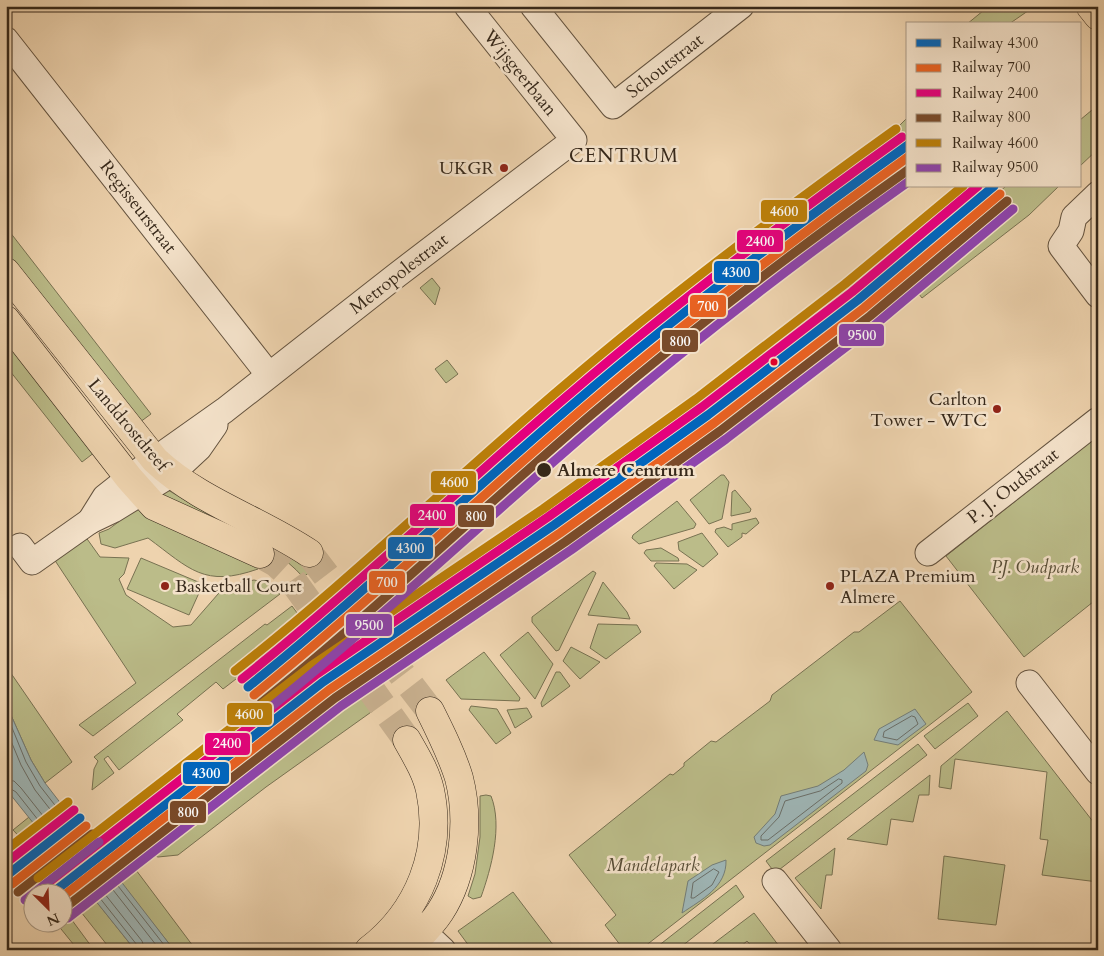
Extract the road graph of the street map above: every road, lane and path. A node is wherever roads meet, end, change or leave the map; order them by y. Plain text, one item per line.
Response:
1 (467, 6) edge
2 (533, 6) edge
3 (741, 6) edge
4 (1090, 6) edge
5 (1098, 16) edge
6 (6, 40) edge
7 (574, 140) joint
8 (1098, 194) edge
9 (1098, 216) edge
10 (1071, 231) junction
11 (6, 272) edge
12 (1098, 295) edge
13 (6, 320) edge
14 (269, 375) junction
15 (1098, 420) edge
16 (163, 468) junction
17 (135, 485) junction
18 (20, 546) dead end
19 (928, 552) dead end
20 (309, 553) tunnel mouth
21 (260, 554) tunnel mouth
22 (1029, 683) dead end
23 (430, 711) tunnel mouth
24 (407, 740) tunnel mouth
25 (1098, 772) edge
26 (775, 881) dead end
27 (420, 936) edge
28 (369, 950) edge
29 (829, 950) edge

1 - 7 street, Wijsgeerbaan
2 - 3 street, Schoutstraat
4 - 5 main road
6 - 14 street, Regisseurstraat
7 - 14 street, Metropolestraat
8 - 10 street
9 - 10 street
10 - 12 street
11 - 16 main road, Landdrostdreef
13 - 17 main road, Landdrostdreef
14 - 16 street, Metropolestraat
15 - 19 street, P. J. Oudstraat
16 - 17 street, Metropolestraat
16 - 20 main road, Landdrostdreef
17 - 18 street, Metropolestraat
17 - 21 main road, Landdrostdreef
22 - 25 street
23 - 27 main road
24 - 27 main road
26 - 29 street
27 - 28 main road

